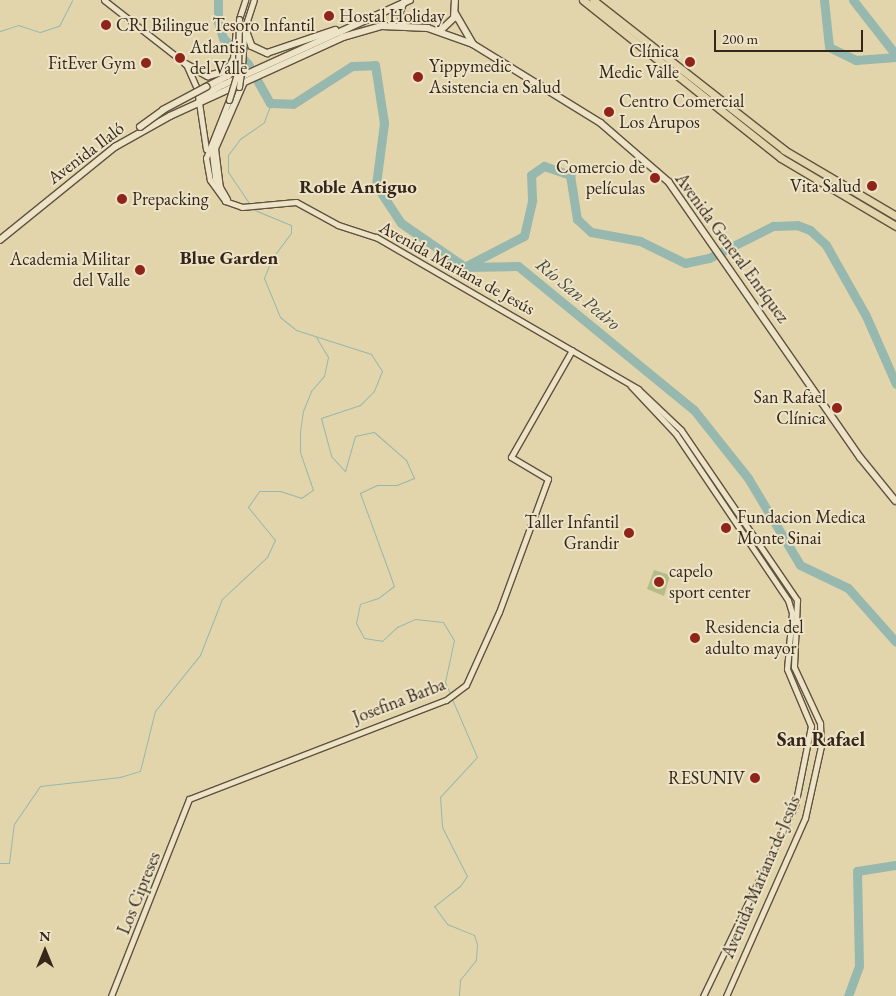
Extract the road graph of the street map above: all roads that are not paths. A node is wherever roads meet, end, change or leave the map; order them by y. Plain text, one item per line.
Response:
1 (104, 0) edge
2 (245, 0) edge
3 (254, 0) edge
4 (583, 0) edge
5 (593, 0) edge
6 (456, 1) edge
7 (407, 2) edge
8 (456, 14) junction
9 (239, 19) junction
10 (357, 25) junction
11 (405, 26) junction
12 (245, 27) junction
13 (440, 31) junction
14 (473, 44) junction
15 (239, 60) junction
16 (186, 64) junction
17 (269, 67) junction
18 (246, 79) junction
19 (199, 102) junction
20 (131, 136) junction
21 (212, 140) junction
22 (206, 154) junction
23 (220, 189) junction
24 (234, 206) junction
25 (896, 216) edge
26 (896, 226) edge
27 (0, 240) edge
28 (572, 350) junction
29 (630, 384) junction
30 (896, 501) edge
31 (799, 604) junction
32 (791, 606) junction
33 (189, 799) joint
34 (111, 996) edge
35 (704, 996) edge
36 (726, 996) edge

1 - 16 street
2 - 9 street
3 - 12 street
4 - 26 highway
5 - 25 highway
6 - 8 main road
7 - 10 main road, Avenida Ilaló
7 - 11 main road
8 - 13 main road
8 - 14 main road, Avenida General Enríquez
9 - 15 street, bridge
9 - 16 main road, bridge
10 - 12 main road
10 - 17 main road, Avenida Ilaló
11 - 13 main road, Avenida Ilaló
11 - 17 main road, Avenida Ilaló
12 - 21 street, bridge
13 - 14 main road, Avenida General Enríquez
14 - 30 main road, Avenida General Enríquez
15 - 20 main road, bridge
15 - 21 street, bridge
16 - 19 street
17 - 18 main road, Avenida Ilaló
18 - 19 main road, Avenida Ilaló
18 - 23 main road
19 - 20 main road, Avenida Ilaló
19 - 22 street
20 - 27 main road, Avenida Ilaló
21 - 22 street
21 - 23 street
22 - 24 street
23 - 24 street
24 - 28 street, Avenida Mariana de Jesús
28 - 29 street, Avenida Mariana de Jesús
28 - 33 street, Josefina Barba
29 - 31 street, Avenida Mariana de Jesús
29 - 32 street, Avenida Mariana de Jesús
31 - 32 street
31 - 36 street, Avenida Mariana de Jesús
32 - 35 street, Avenida Mariana de Jesús
33 - 34 street, Los Cipreses

